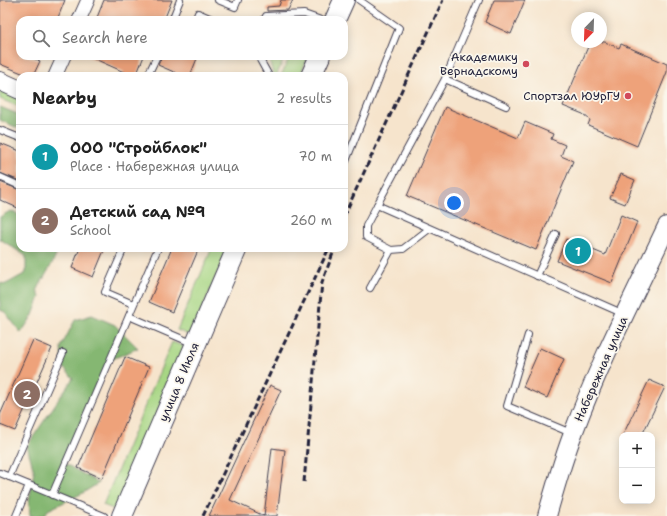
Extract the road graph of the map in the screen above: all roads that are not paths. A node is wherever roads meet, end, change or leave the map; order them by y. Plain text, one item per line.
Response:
1 (88, 0) edge
2 (180, 0) edge
3 (218, 0) edge
4 (238, 0) edge
5 (344, 0) edge
6 (359, 0) edge
7 (479, 0) edge
8 (81, 16) edge
9 (174, 16) edge
10 (197, 16) edge
11 (205, 16) edge
12 (266, 16) edge
13 (310, 16) edge
14 (337, 16) edge
15 (62, 60) edge
16 (155, 60) edge
17 (260, 60) edge
18 (318, 60) edge
19 (57, 72) edge
20 (149, 72) edge
21 (267, 72) edge
22 (313, 72) edge
23 (445, 79) junction
24 (0, 81) edge
25 (16, 88) edge
26 (506, 106) dead end
27 (0, 130) edge
28 (16, 136) edge
29 (348, 156) edge
30 (0, 177) edge
31 (16, 184) edge
32 (377, 205) junction
33 (667, 226) edge
34 (429, 229) junction
35 (556, 234) dead end
36 (391, 250) junction
37 (122, 252) edge
38 (156, 252) edge
39 (235, 252) edge
40 (537, 276) junction
41 (370, 288) dead end
42 (134, 304) junction
43 (625, 315) junction
44 (129, 316) junction
45 (528, 335) dead end
46 (195, 345) junction
47 (63, 353) dead end
48 (573, 434) junction
49 (0, 473) edge
50 (9, 477) junction
51 (29, 485) junction
52 (52, 495) junction
53 (16, 516) edge
54 (104, 516) edge
55 (122, 516) edge
56 (547, 516) edge

1 - 8 street
2 - 9 lane
3 - 4 lane
5 - 14 main road
6 - 29 lane
7 - 23 lane
10 - 11 lane
12 - 13 lane
15 - 19 street
16 - 20 lane
17 - 21 lane
18 - 22 main road
23 - 26 lane
23 - 32 lane
24 - 25 street
27 - 28 lane
30 - 31 lane
32 - 34 lane
32 - 36 lane
33 - 43 street, Набережная улица
34 - 36 lane
34 - 40 lane
35 - 40 lane
36 - 41 lane
37 - 42 lane
38 - 42 lane
39 - 46 main road, улица 8 Июля
40 - 43 lane
42 - 44 lane
43 - 48 street, Набережная улица
44 - 46 lane
44 - 52 lane
45 - 48 lane
46 - 55 main road, улица 8 Июля
47 - 50 lane
48 - 56 street, Набережная улица
49 - 50 lane
50 - 51 lane
51 - 52 lane
51 - 53 lane
52 - 54 lane

